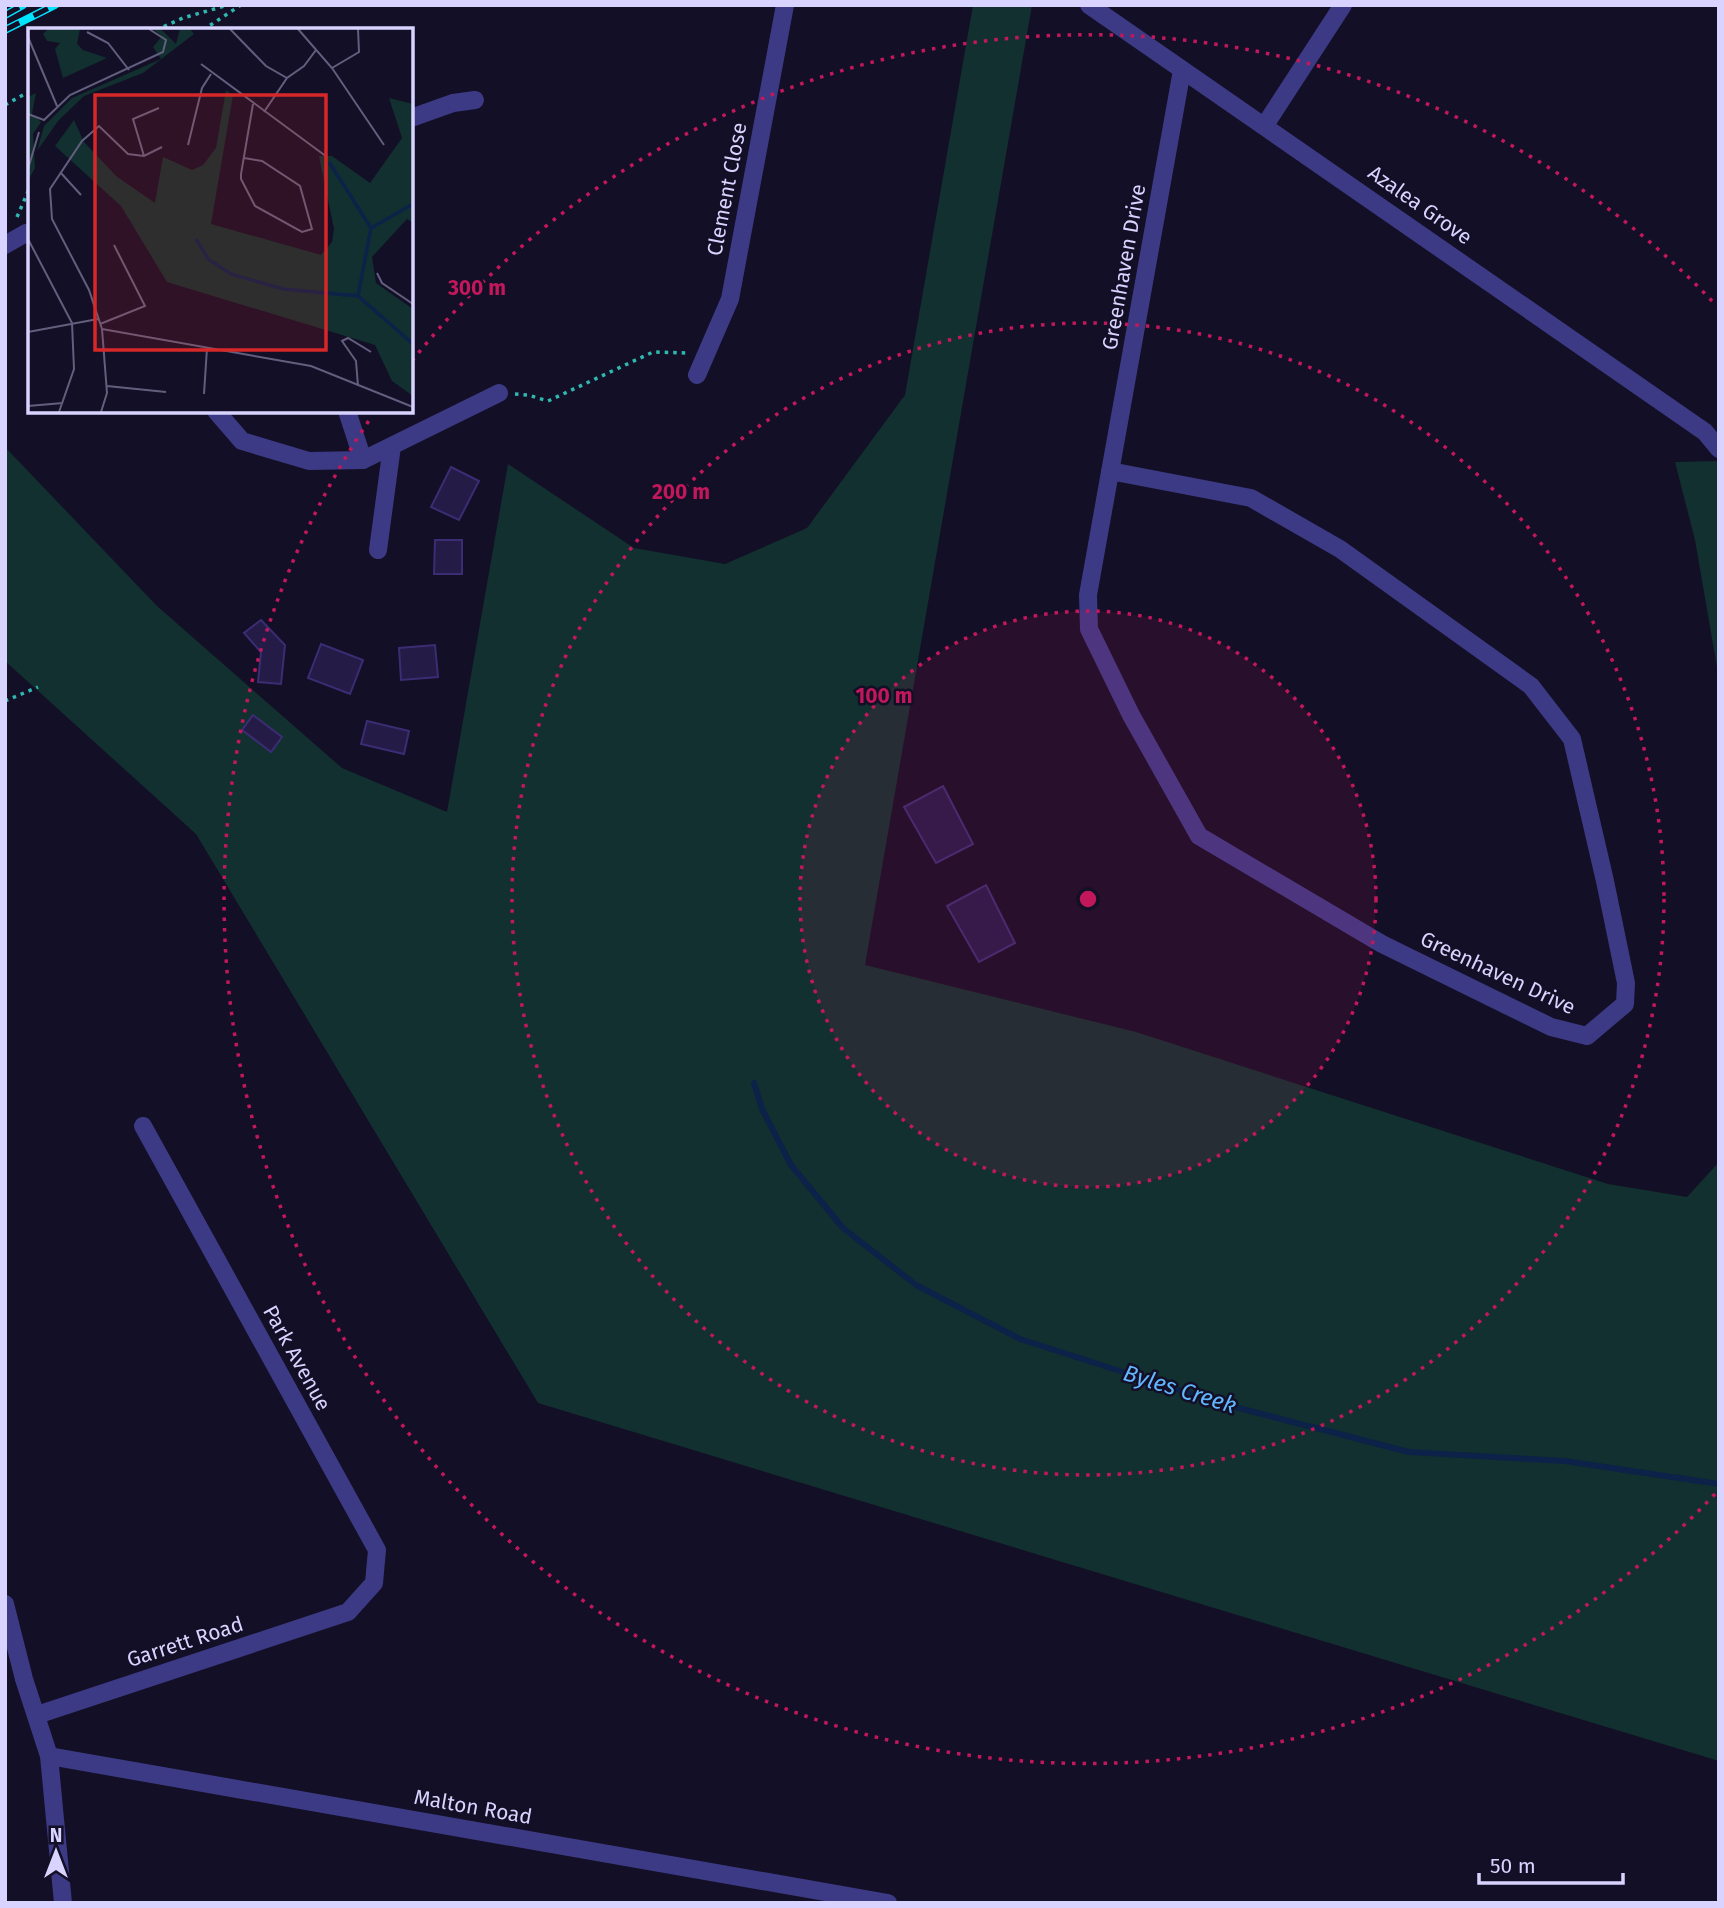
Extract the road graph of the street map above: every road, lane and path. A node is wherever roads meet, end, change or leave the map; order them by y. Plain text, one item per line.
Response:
1 (228, 5) edge
2 (241, 5) edge
3 (785, 5) edge
4 (1089, 5) edge
5 (1343, 5) edge
6 (160, 28) edge
7 (206, 28) edge
8 (1182, 70) junction
9 (28, 92) edge
10 (475, 100) dead end
11 (5, 105) edge
12 (413, 117) edge
13 (1265, 125) junction
14 (28, 233) edge
15 (5, 245) edge
16 (706, 353) junction
17 (697, 375) dead end
18 (499, 393) joint
19 (218, 413) edge
20 (348, 413) edge
21 (392, 446) junction
22 (1719, 449) edge
23 (363, 460) junction
24 (1111, 471) junction
25 (378, 550) dead end
26 (38, 687) dead end
27 (5, 701) edge
28 (143, 1126) dead end
29 (5, 1604) edge
30 (348, 1612) joint
31 (24, 1679) junction
32 (5, 1683) edge
33 (37, 1715) junction
34 (50, 1756) junction
35 (839, 1898) edge
36 (63, 1903) edge
37 (888, 1903) edge

1 - 6 path
2 - 7 path
3 - 16 street, Clement Close
4 - 8 street, Azalea Grove
5 - 13 street
8 - 13 street, Azalea Grove
8 - 24 street, Greenhaven Drive
9 - 11 path
10 - 12 street
13 - 22 street, Azalea Grove
14 - 15 street
16 - 17 street, Clement Close
16 - 18 path
18 - 21 street
19 - 23 street
20 - 23 street
21 - 23 street
21 - 25 street
24 - 24 street, Greenhaven Drive
26 - 27 path
28 - 30 street, Park Avenue
29 - 31 street
30 - 33 street, Garrett Road
31 - 32 street
31 - 33 street
33 - 34 street
34 - 35 street, Malton Road
34 - 36 street
35 - 37 street, Malton Road

